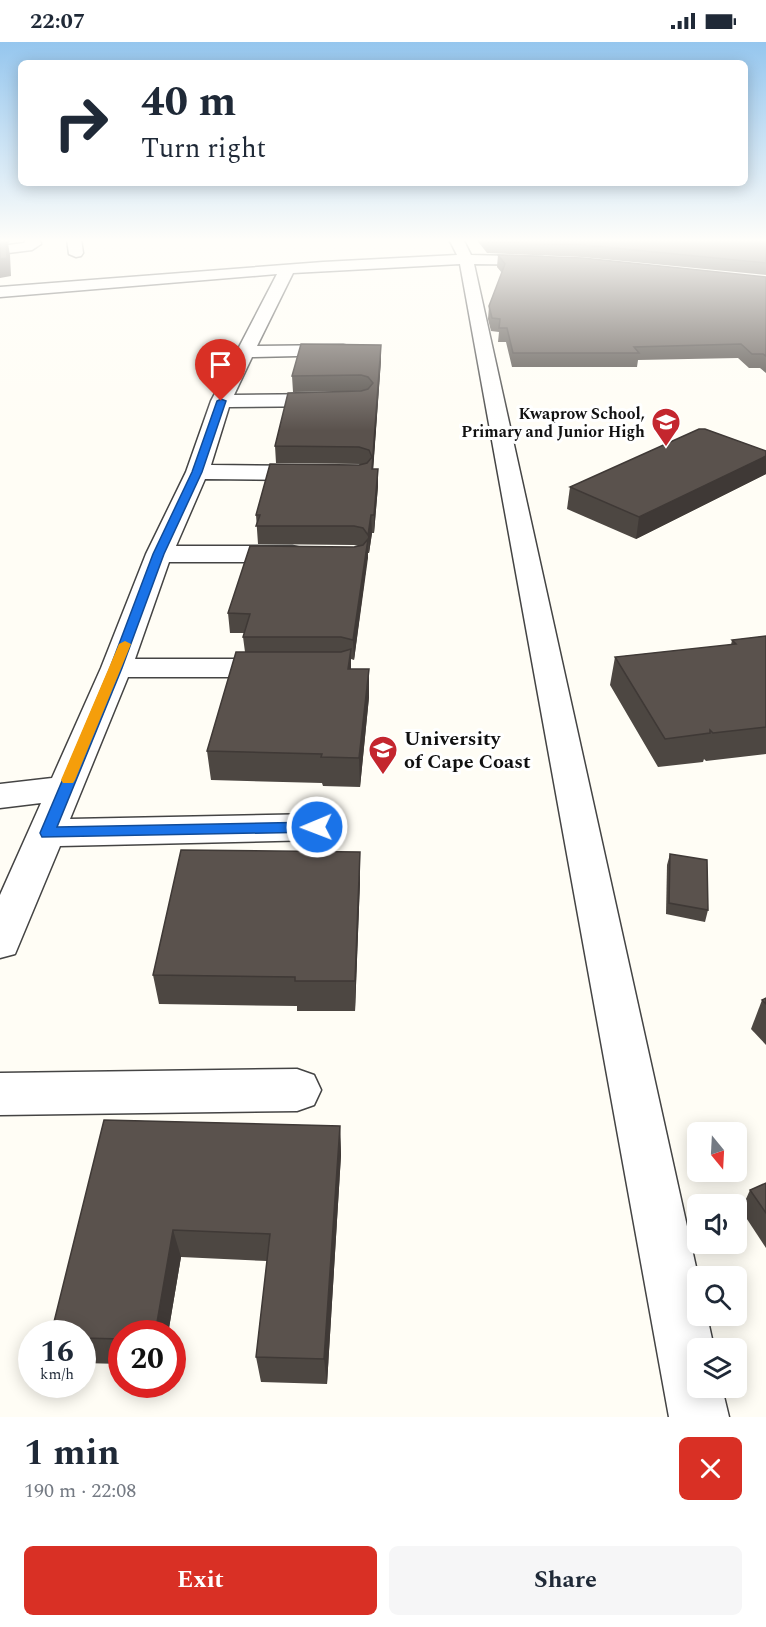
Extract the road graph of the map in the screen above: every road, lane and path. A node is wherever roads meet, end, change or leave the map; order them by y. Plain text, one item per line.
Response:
1 (269, 303) edge
2 (472, 303) edge
3 (363, 350) edge
4 (244, 352) junction
5 (349, 400) edge
6 (221, 401) junction
7 (197, 472) junction
8 (336, 473) edge
9 (159, 554) junction
10 (320, 555) edge
11 (116, 668) junction
12 (306, 668) edge
13 (65, 788) junction
14 (0, 796) edge
15 (317, 827) dead end
16 (47, 833) junction
17 (0, 942) edge
18 (297, 1090) dead end
19 (0, 1094) edge
20 (699, 1417) edge

1 - 4 street
2 - 20 street
3 - 4 street
4 - 6 street
5 - 6 street
6 - 7 street
7 - 8 street
7 - 9 street
9 - 10 street
9 - 11 street
11 - 12 street
11 - 13 street
13 - 14 street
13 - 16 street
15 - 16 street
16 - 17 street
18 - 19 street

